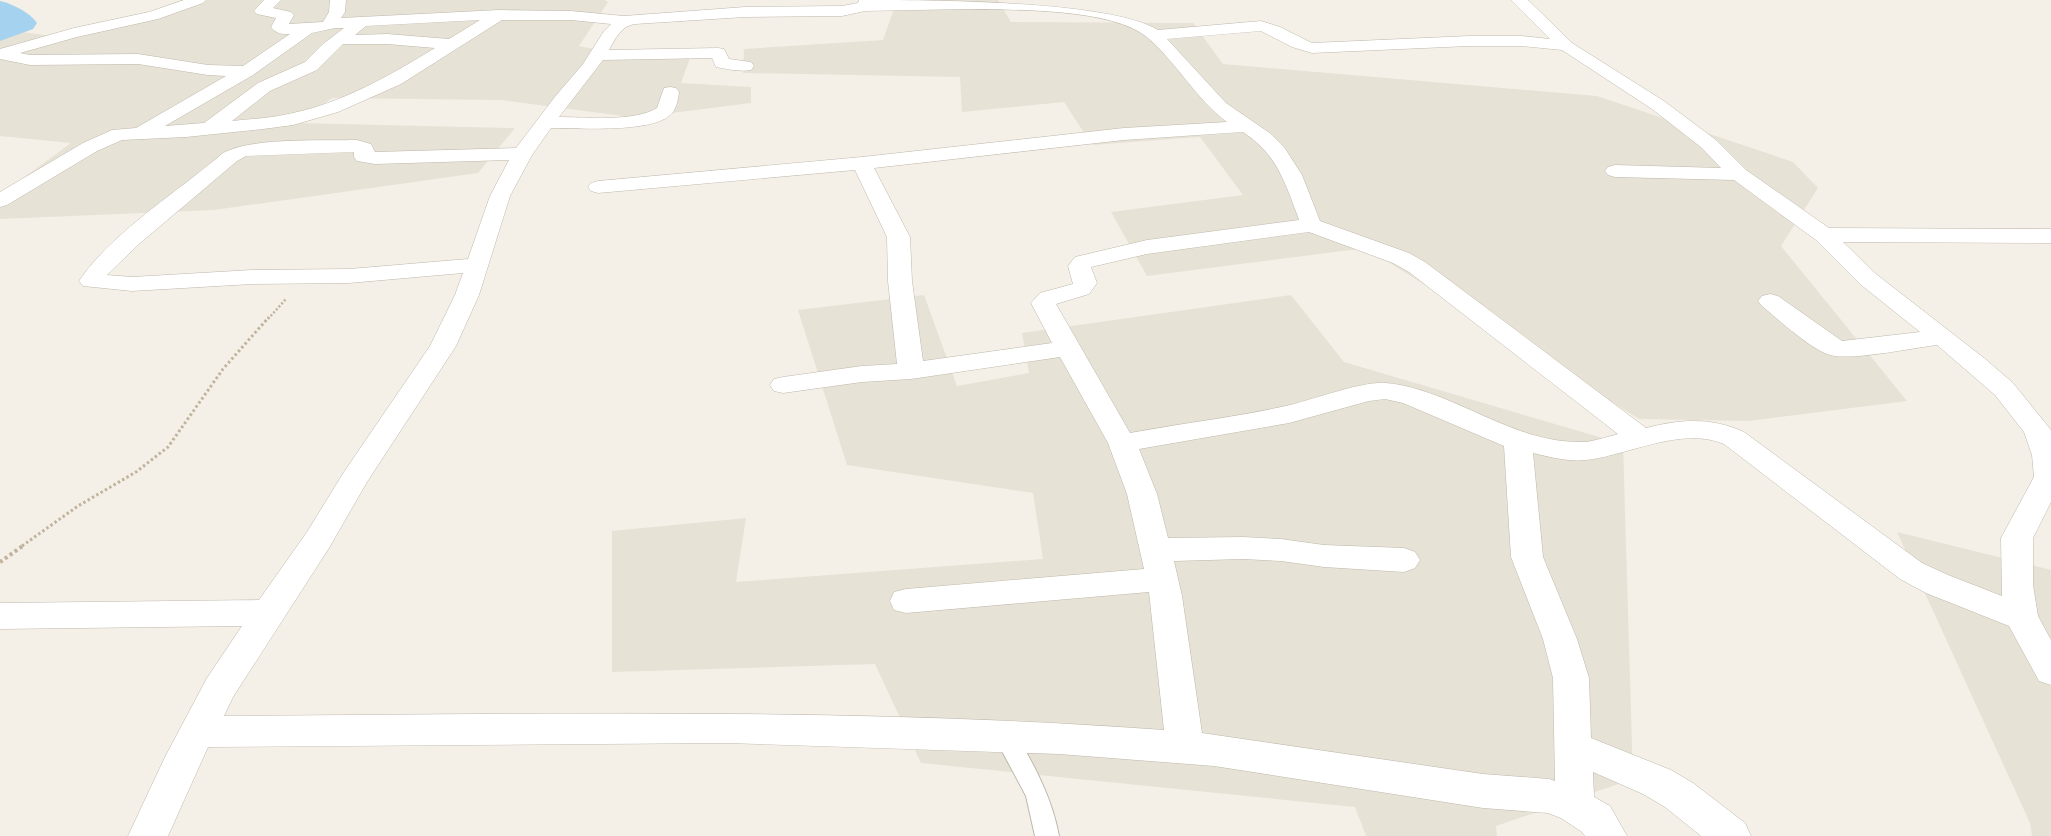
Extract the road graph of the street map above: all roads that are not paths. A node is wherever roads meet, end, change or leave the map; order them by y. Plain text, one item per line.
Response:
1 (198, 0) edge
2 (273, 0) edge
3 (338, 0) edge
4 (1519, 0) edge
5 (866, 3) edge
6 (499, 15) junction
7 (624, 21) junction
8 (361, 22) junction
9 (332, 24) junction
10 (307, 29) junction
11 (1154, 35) junction
12 (338, 40) junction
13 (451, 44) junction
14 (1566, 46) junction
15 (0, 54) edge
16 (598, 55) junction
17 (745, 66) dead end
18 (247, 71) junction
19 (670, 92) dead end
20 (546, 122) junction
21 (1246, 126) junction
22 (209, 129) junction
23 (140, 132) junction
24 (522, 154) junction
25 (862, 163) junction
26 (1615, 171) dead end
27 (1739, 174) junction
28 (598, 187) dead end
29 (0, 200) edge
30 (1308, 224) junction
31 (1824, 235) junction
32 (2051, 236) edge
33 (478, 266) junction
34 (1770, 301) dead end
35 (1942, 337) junction
36 (1068, 348) junction
37 (911, 371) junction
38 (783, 385) dead end
39 (2044, 430) edge
40 (1641, 438) junction
41 (1518, 442) junction
42 (1122, 443) junction
43 (1404, 560) dead end
44 (1158, 564) junction
45 (906, 601) dead end
46 (268, 612) junction
47 (0, 616) edge
48 (2021, 617) junction
49 (2051, 671) edge
50 (197, 732) junction
51 (1005, 736) junction
52 (1573, 747) junction
53 (1185, 748) junction
54 (1575, 806) junction
55 (148, 836) edge
56 (1046, 836) edge
57 (1607, 836) edge
58 (1731, 836) edge

1 - 15 street
2 - 10 street
3 - 9 street
4 - 14 street
5 - 7 street
5 - 11 street
6 - 7 street
6 - 8 street
6 - 13 street
7 - 16 street
8 - 9 street
8 - 12 street
9 - 10 street
10 - 18 street
11 - 14 street
11 - 21 street
12 - 13 street
12 - 22 street
13 - 22 street
14 - 27 street
15 - 18 street
16 - 17 street
16 - 20 street
18 - 23 street
19 - 20 street
20 - 24 street
21 - 25 street
21 - 30 street
22 - 23 street
23 - 29 street
24 - 33 street
24 - 33 street
25 - 28 street
25 - 37 street
26 - 27 street
27 - 31 street
30 - 36 street
30 - 40 street
31 - 32 street
31 - 35 street
33 - 46 street
34 - 35 street
35 - 39 street
36 - 37 street
36 - 42 street
37 - 38 street
39 - 48 street
40 - 41 street
40 - 48 street
41 - 42 street
41 - 52 street
42 - 44 street
43 - 44 street
44 - 45 street
44 - 53 street
46 - 47 street
46 - 50 street
48 - 49 street
50 - 51 street
50 - 55 street
51 - 53 street
51 - 56 lane
52 - 54 street
52 - 58 street
53 - 54 street
54 - 57 street

